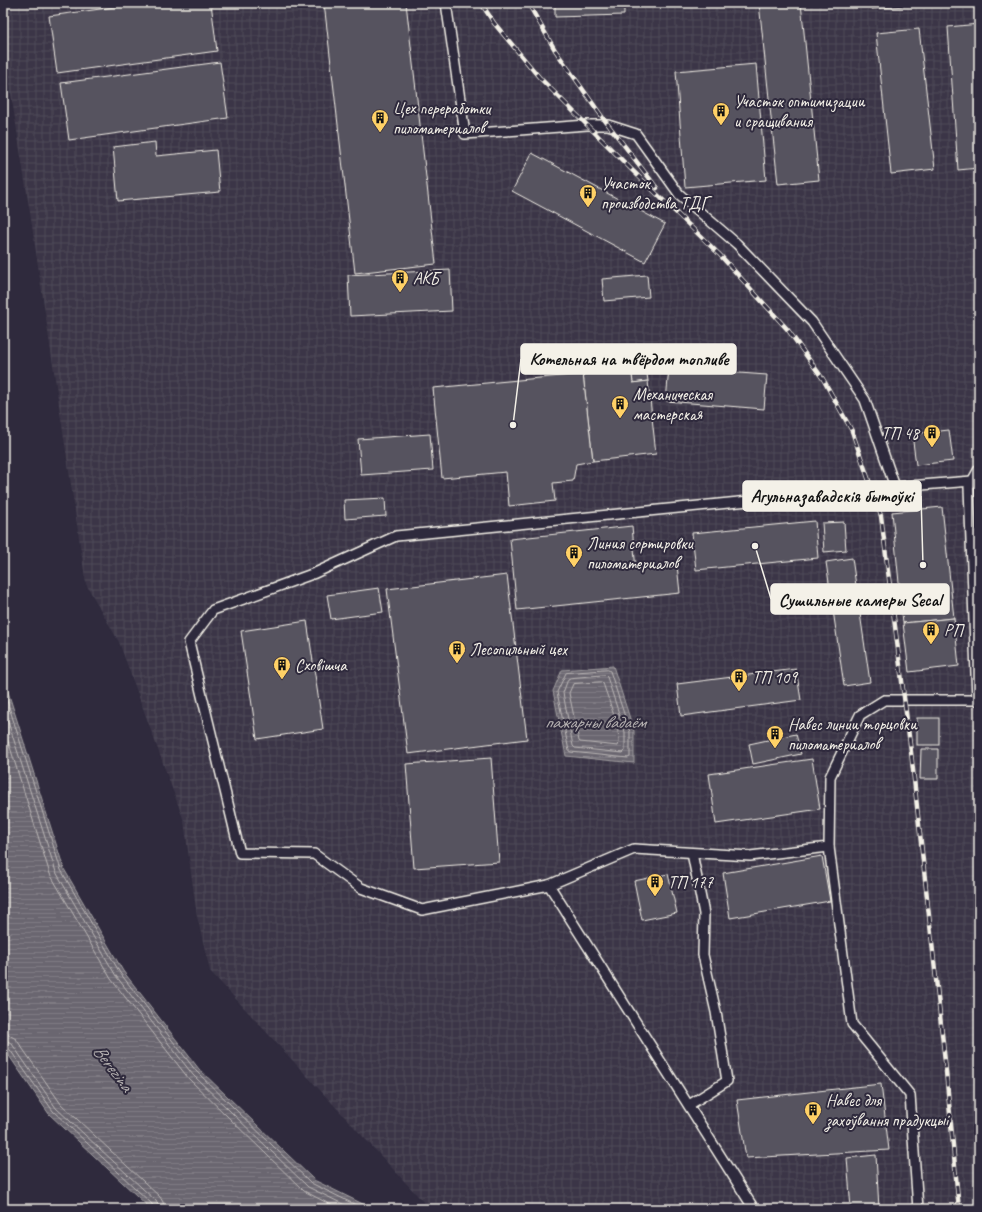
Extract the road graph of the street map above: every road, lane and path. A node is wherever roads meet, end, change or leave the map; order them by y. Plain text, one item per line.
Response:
1 (446, 3) edge
2 (979, 469) edge
3 (972, 481) junction
4 (895, 487) junction
5 (829, 847) junction
6 (692, 853) junction
7 (549, 884) junction
8 (688, 1105) junction
9 (754, 1209) edge
10 (918, 1209) edge

1 - 4 lane
2 - 3 lane
3 - 4 lane
3 - 5 lane
4 - 7 lane
5 - 6 lane
5 - 10 lane
6 - 7 lane
6 - 8 lane
7 - 8 lane
8 - 9 lane

